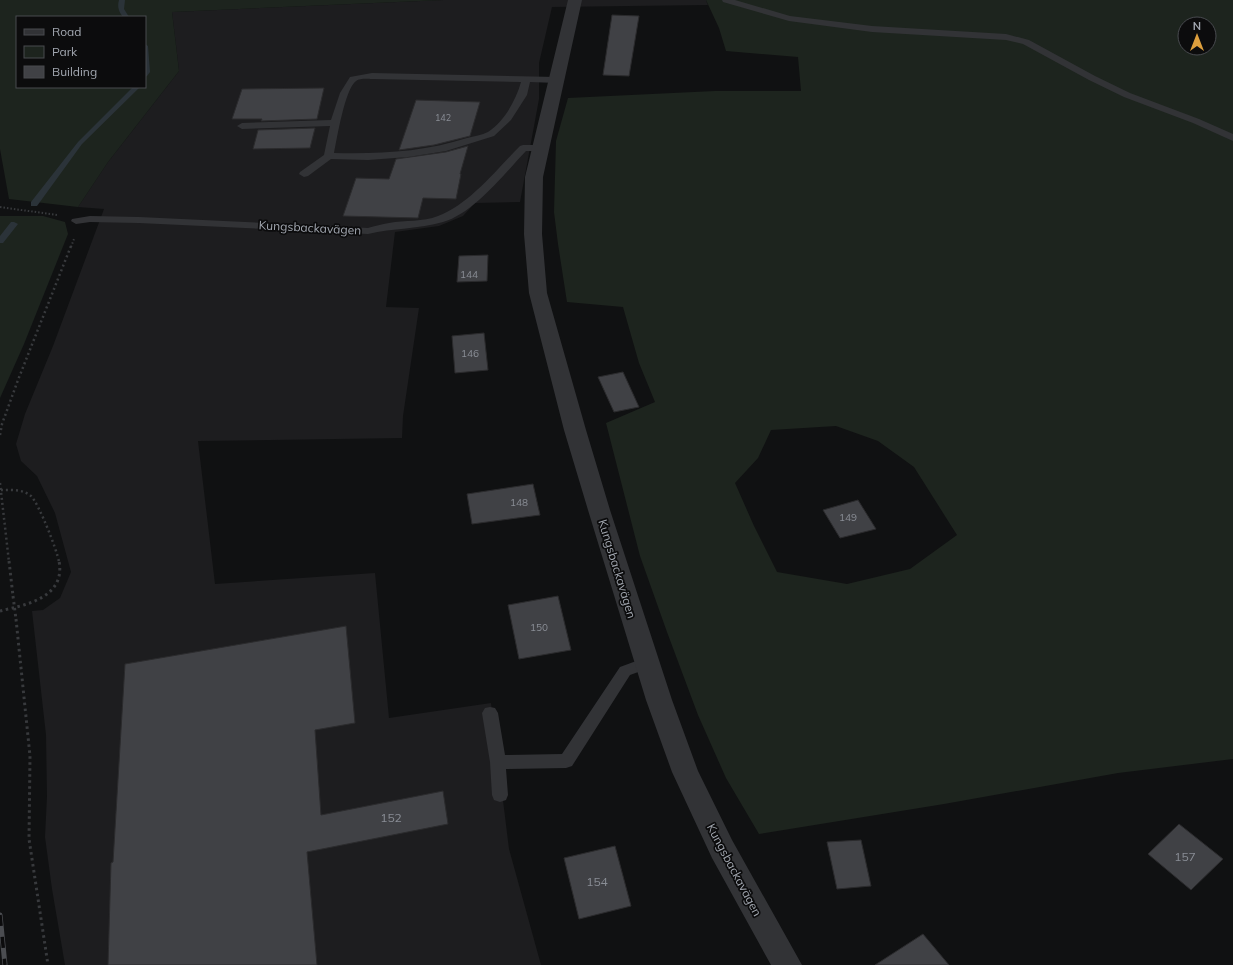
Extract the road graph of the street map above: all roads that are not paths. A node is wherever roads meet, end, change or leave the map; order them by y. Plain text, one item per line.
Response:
1 (575, 0) edge
2 (726, 0) edge
3 (526, 79) junction
4 (557, 80) junction
5 (335, 124) junction
6 (242, 126) dead end
7 (1233, 138) edge
8 (540, 148) junction
9 (329, 156) junction
10 (304, 174) dead end
11 (76, 221) road end
12 (647, 662) junction
13 (490, 713) dead end
14 (498, 762) junction
15 (500, 795) dead end
16 (787, 965) edge

1 - 4 street, Kungsbackavägen
2 - 7 lane
3 - 4 lane
3 - 5 lane
3 - 9 lane
4 - 8 street, Kungsbackavägen
5 - 6 lane
5 - 9 lane
8 - 11 lane, Kungsbackavägen
8 - 12 street, Kungsbackavägen
9 - 10 lane
12 - 14 lane
12 - 16 street, Kungsbackavägen
13 - 14 lane
14 - 15 lane

